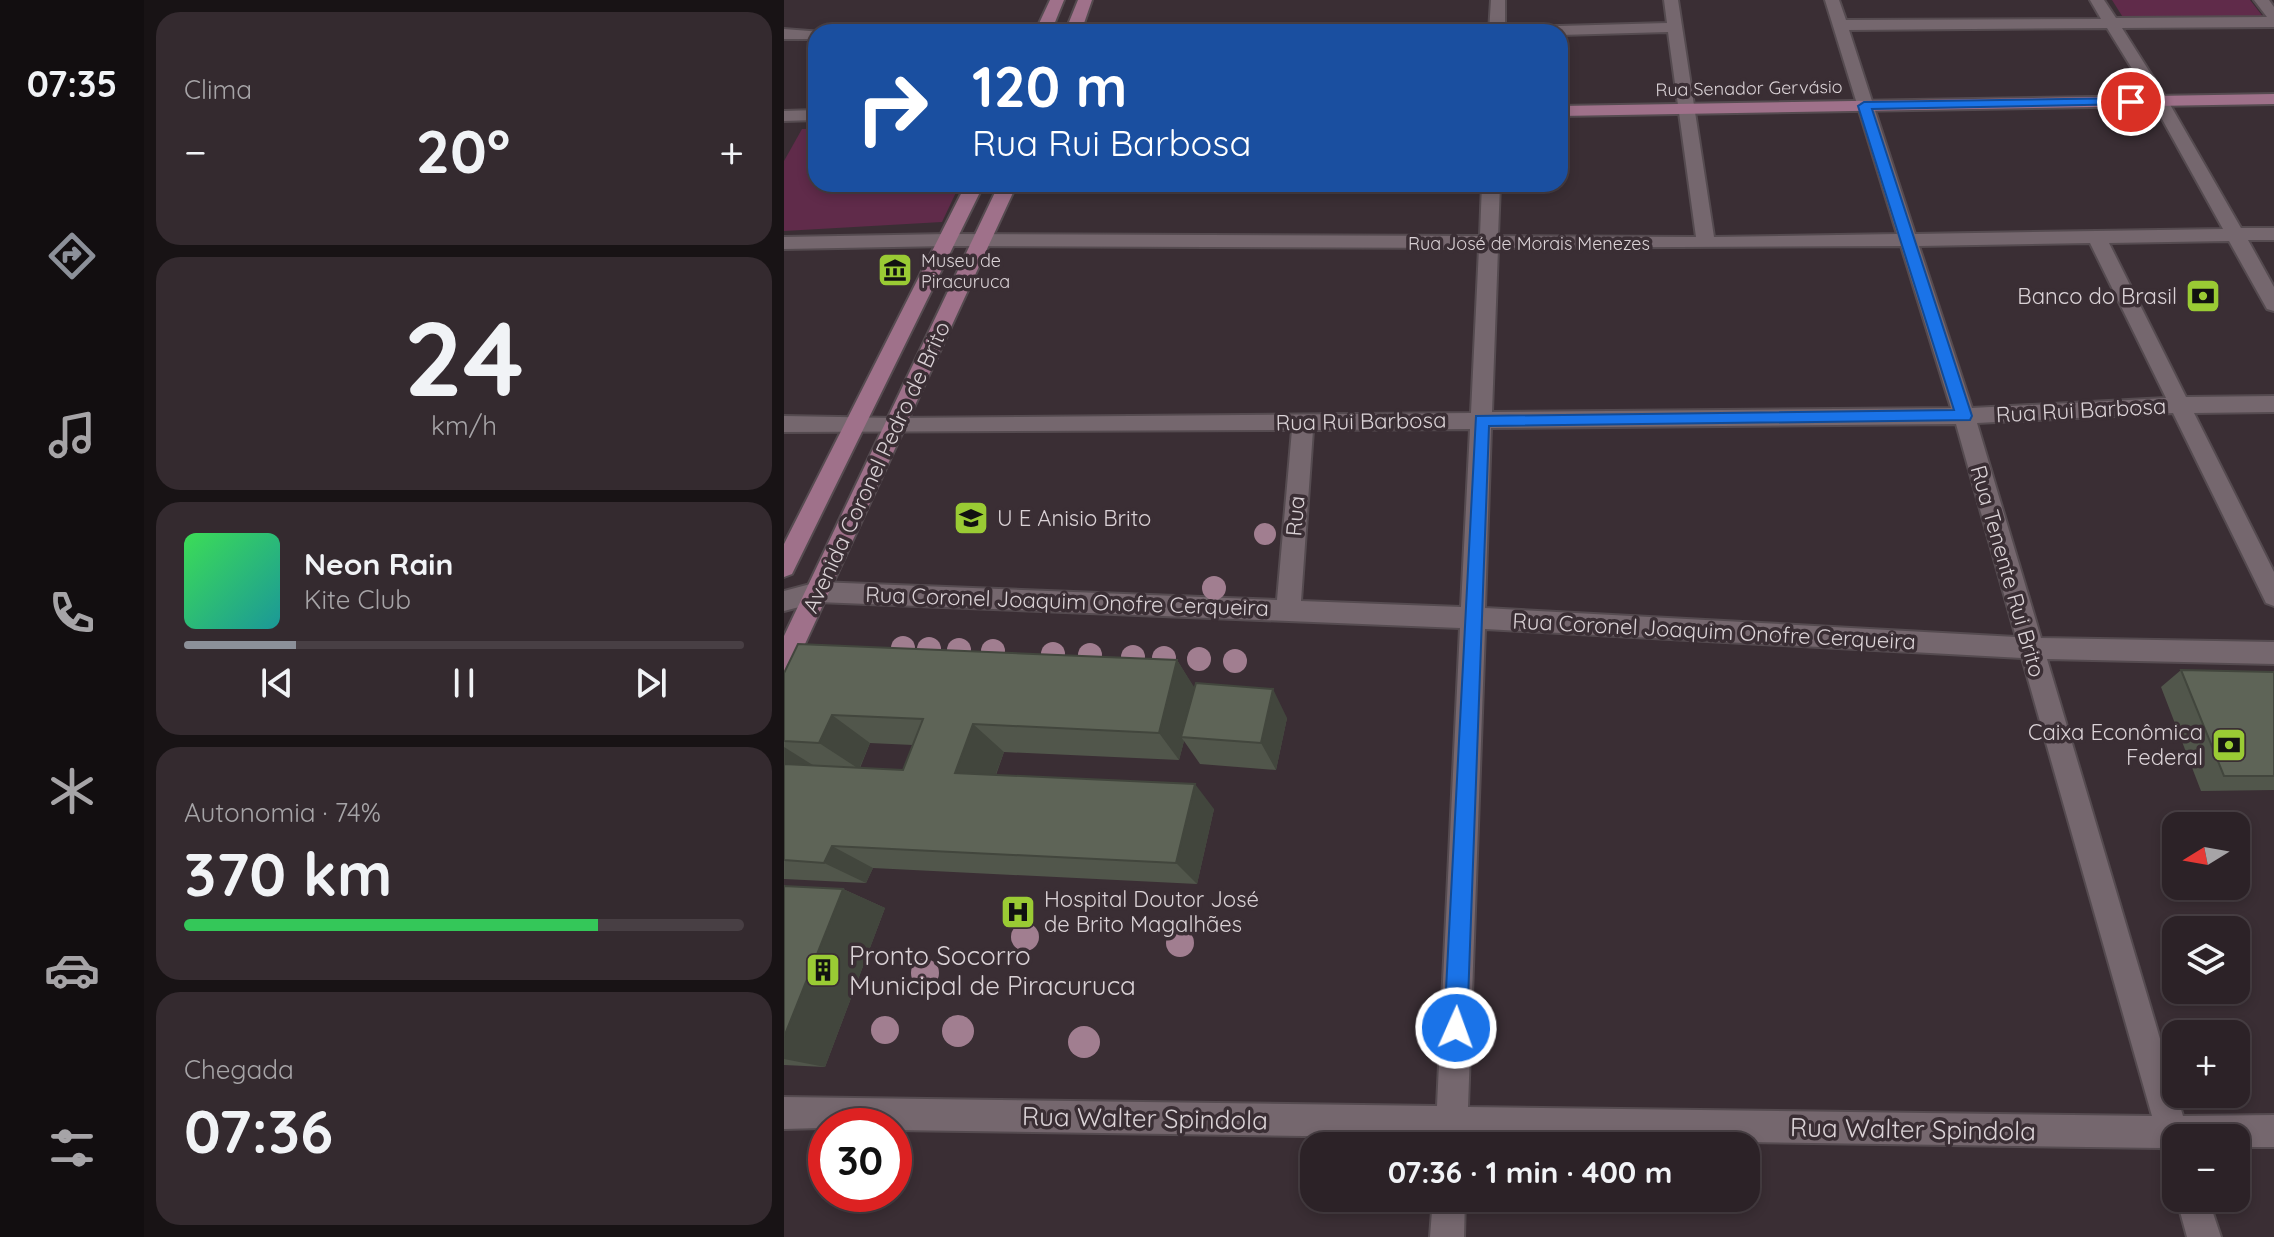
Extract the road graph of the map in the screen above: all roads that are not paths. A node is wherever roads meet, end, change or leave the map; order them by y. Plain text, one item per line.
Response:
1 (1057, 0) edge
2 (1085, 0) edge
3 (1498, 0) edge
4 (1671, 0) edge
5 (1832, 0) edge
6 (2097, 0) edge
7 (2261, 0) edge
8 (2274, 19) edge
9 (2112, 22) junction
10 (1046, 24) edge
11 (1076, 24) edge
12 (1497, 24) edge
13 (1840, 25) junction
14 (1675, 27) junction
15 (1568, 31) edge
16 (784, 34) edge
17 (808, 34) edge
18 (2274, 99) edge
19 (2160, 101) junction
20 (1864, 106) junction
21 (1688, 109) junction
22 (1568, 111) edge
23 (790, 116) edge
24 (784, 135) edge
25 (971, 192) edge
26 (1004, 192) edge
27 (1491, 192) edge
28 (2274, 234) edge
29 (2233, 235) junction
30 (2096, 236) junction
31 (1905, 238) junction
32 (948, 240) junction
33 (784, 243) edge
34 (981, 243) junction
35 (1489, 243) junction
36 (1706, 243) junction
37 (2274, 304) edge
38 (2274, 404) edge
39 (2182, 405) junction
40 (1964, 416) junction
41 (1481, 420) junction
42 (1303, 422) junction
43 (784, 424) edge
44 (856, 424) junction
45 (894, 426) junction
46 (784, 567) edge
47 (818, 592) junction
48 (2274, 596) edge
49 (784, 601) edge
50 (1288, 610) junction
51 (1473, 618) junction
52 (2030, 648) junction
53 (2274, 653) edge
54 (784, 662) edge
55 (784, 1113) edge
56 (2170, 1124) edge
57 (2274, 1131) edge
58 (1387, 1132) edge
59 (1451, 1132) edge
60 (2250, 1133) edge
61 (1760, 1136) edge
62 (2162, 1139) edge
63 (1448, 1212) edge
64 (2196, 1212) edge
65 (1447, 1237) edge
66 (2204, 1237) edge

1 - 10 main road
2 - 11 main road
3 - 12 street
4 - 14 street
5 - 13 street, Rua Tenente Rui Brito
6 - 9 street
7 - 8 street
8 - 9 street
9 - 13 street
9 - 19 street
13 - 20 street, Rua Tenente Rui Brito
14 - 15 street
14 - 21 street
16 - 17 street
18 - 19 main road, Rua Senador Gervásio
19 - 20 main road, Rua Senador Gervásio
19 - 29 street
20 - 21 main road, Rua Senador Gervásio
20 - 31 street, Rua Tenente Rui Brito
21 - 22 main road, Rua Senador Gervásio
21 - 36 street
23 - 24 street
25 - 32 main road, Avenida Coronel Pedro de Brito
26 - 34 main road, Avenida Coronel Pedro de Brito
27 - 35 street
28 - 29 street, Rua José de Morais Menezes
29 - 30 street, Rua José de Morais Menezes
29 - 37 street
30 - 31 street, Rua José de Morais Menezes
30 - 39 street
31 - 36 street, Rua José de Morais Menezes
31 - 40 street, Rua Tenente Rui Brito
32 - 33 street, Rua José de Morais Menezes
32 - 34 street, Rua José de Morais Menezes
32 - 44 main road, Avenida Coronel Pedro de Brito
34 - 35 street, Rua José de Morais Menezes
34 - 45 main road, Avenida Coronel Pedro de Brito
35 - 36 street, Rua José de Morais Menezes
35 - 41 street
38 - 39 street, Rua Rui Barbosa
39 - 40 street, Rua Rui Barbosa
39 - 48 street
40 - 41 street, Rua Rui Barbosa
40 - 52 street, Rua Tenente Rui Brito
41 - 42 street, Rua Rui Barbosa
41 - 51 street
42 - 45 street, Rua Rui Barbosa
42 - 50 street, Rua
43 - 44 street, Rua Rui Barbosa
44 - 45 street, Rua Rui Barbosa
44 - 46 main road, Avenida Coronel Pedro de Brito
45 - 47 main road, Avenida Coronel Pedro de Brito
47 - 49 street, Rua Coronel Joaquim Onofre Cerqueira
47 - 50 street, Rua Coronel Joaquim Onofre Cerqueira
47 - 54 main road, Avenida Coronel Pedro de Brito
50 - 51 street, Rua Coronel Joaquim Onofre Cerqueira
51 - 52 street, Rua Coronel Joaquim Onofre Cerqueira
51 - 59 street
52 - 53 street, Rua Coronel Joaquim Onofre Cerqueira
52 - 56 street, Rua Tenente Rui Brito
55 - 58 street, Rua Walter Spindola
57 - 60 street, Rua Walter Spindola
61 - 62 street, Rua Walter Spindola
63 - 65 street
64 - 66 street

